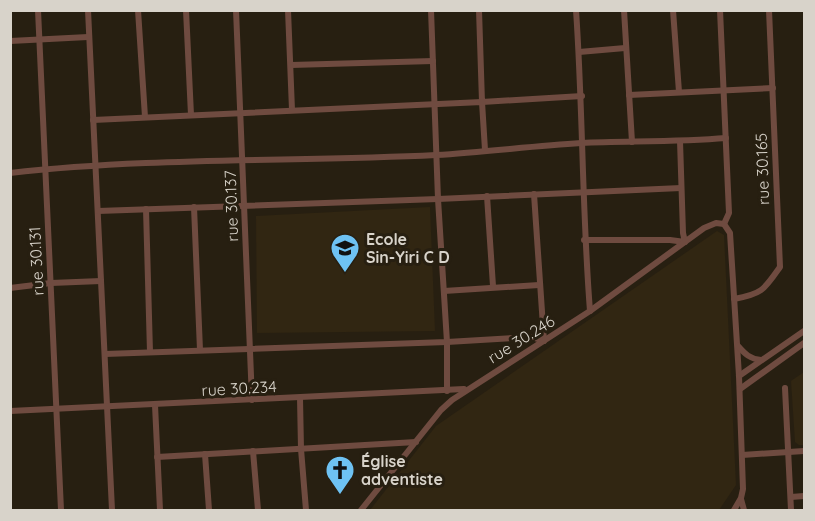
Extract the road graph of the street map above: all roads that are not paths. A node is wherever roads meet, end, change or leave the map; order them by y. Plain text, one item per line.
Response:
1 (38, 10) edge
2 (88, 10) edge
3 (138, 10) edge
4 (186, 10) edge
5 (236, 10) edge
6 (288, 10) edge
7 (431, 10) edge
8 (479, 10) edge
9 (576, 10) edge
10 (624, 10) edge
11 (674, 10) edge
12 (720, 10) edge
13 (769, 10) edge
14 (88, 38) junction
15 (40, 40) junction
16 (10, 41) edge
17 (626, 48) junction
18 (579, 52) junction
19 (433, 61) junction
20 (291, 65) junction
21 (772, 88) junction
22 (724, 91) junction
23 (679, 92) junction
24 (629, 95) junction
25 (582, 96) junction
26 (482, 102) junction
27 (436, 104) junction
28 (292, 110) junction
29 (239, 112) junction
30 (191, 115) junction
31 (145, 117) junction
32 (93, 120) junction
33 (726, 138) junction
34 (680, 141) junction
35 (632, 142) junction
36 (583, 143) junction
37 (485, 150) junction
38 (438, 155) junction
39 (242, 159) junction
40 (94, 167) junction
41 (44, 169) junction
42 (10, 173) edge
43 (681, 188) junction
44 (582, 193) junction
45 (534, 194) junction
46 (487, 196) junction
47 (438, 200) junction
48 (244, 205) junction
49 (194, 207) junction
50 (146, 209) junction
51 (98, 211) junction
52 (724, 224) junction
53 (584, 240) junction
54 (685, 242) junction
55 (101, 281) junction
56 (51, 283) junction
57 (539, 285) junction
58 (493, 286) junction
59 (10, 288) edge
60 (444, 291) junction
61 (734, 299) junction
62 (590, 311) junction
63 (804, 331) edge
64 (543, 341) junction
65 (447, 342) junction
66 (804, 343) edge
67 (737, 345) junction
68 (250, 348) junction
69 (200, 350) junction
70 (150, 352) junction
71 (105, 354) junction
72 (762, 360) junction
73 (740, 376) junction
74 (468, 388) junction
75 (785, 388) dead end
76 (740, 389) junction
77 (447, 391) junction
78 (300, 398) junction
79 (252, 400) junction
80 (155, 405) junction
81 (107, 406) junction
82 (57, 409) junction
83 (10, 411) edge
84 (416, 442) junction
85 (301, 449) junction
86 (253, 451) junction
87 (788, 452) junction
88 (804, 452) edge
89 (205, 454) junction
90 (742, 455) junction
91 (157, 457) junction
92 (804, 496) edge
93 (790, 497) junction
94 (741, 498) junction
95 (61, 510) edge
96 (112, 510) edge
97 (160, 510) edge
98 (209, 510) edge
99 (258, 510) edge
100 (306, 510) edge
101 (361, 510) edge
102 (734, 510) edge
103 (744, 510) edge
104 (791, 510) edge

1 - 15 street, rue 30.131
2 - 14 street
3 - 31 street
4 - 30 street
5 - 29 street, rue 30.137
6 - 20 street
7 - 19 street
8 - 26 street
9 - 18 street
10 - 17 street
11 - 23 street
12 - 22 street
13 - 21 street, rue 30.165
14 - 15 street
14 - 32 street
15 - 16 street
15 - 41 street, rue 30.131
17 - 18 street
17 - 24 street
18 - 25 street
19 - 20 street
19 - 27 street
20 - 28 street
21 - 22 street
21 - 61 street, rue 30.165
22 - 23 street
22 - 33 street
23 - 24 street
24 - 35 street
25 - 26 street
25 - 36 street
26 - 27 street
26 - 37 street
27 - 28 street
27 - 38 street
28 - 29 street
29 - 30 street
29 - 39 street, rue 30.137
30 - 31 street
31 - 32 street
32 - 40 street
33 - 34 street
33 - 52 street
34 - 35 street
34 - 43 street
35 - 36 street
36 - 37 street
36 - 44 street
37 - 38 street
38 - 39 street
38 - 47 street
39 - 40 street
39 - 48 street, rue 30.137
40 - 41 street
40 - 51 street
41 - 42 street
41 - 56 street, rue 30.131
43 - 44 street
43 - 54 street
44 - 45 street
44 - 53 street
45 - 46 street
45 - 57 street
46 - 47 street
46 - 58 street
47 - 48 street
47 - 60 street
48 - 49 street
48 - 68 street, rue 30.137
49 - 50 street
49 - 69 street
50 - 51 street
50 - 70 street
51 - 55 street
52 - 54 street, rue 30.246
52 - 61 street
53 - 54 street
53 - 62 street
54 - 62 street, rue 30.246
55 - 56 street
55 - 71 street
56 - 59 street
56 - 82 street, rue 30.131
57 - 58 street
57 - 64 street
58 - 60 street
60 - 65 street
61 - 67 street
62 - 64 street, rue 30.246
63 - 72 street
64 - 65 street
64 - 74 street, rue 30.246
65 - 68 street
65 - 77 street
66 - 76 street
67 - 72 street
67 - 73 street
68 - 69 street
68 - 79 street, rue 30.137
69 - 70 street
70 - 71 street
71 - 81 street
72 - 73 street
73 - 76 street
74 - 77 street, rue 30.234
74 - 84 street, rue 30.246
75 - 87 street
76 - 90 street
77 - 78 street, rue 30.234
78 - 79 street, rue 30.234
78 - 85 street
79 - 80 street, rue 30.234
80 - 81 street, rue 30.234
80 - 91 street
81 - 82 street, rue 30.234
81 - 96 street
82 - 83 street, rue 30.234
82 - 95 street, rue 30.131
84 - 85 street
84 - 101 street, rue 30.246
85 - 86 street
85 - 100 street
86 - 89 street
86 - 99 street
87 - 88 street
87 - 90 street
87 - 93 street
89 - 91 street
89 - 98 street
90 - 94 street
91 - 97 street
92 - 93 street
93 - 104 street
94 - 102 street
94 - 103 street

